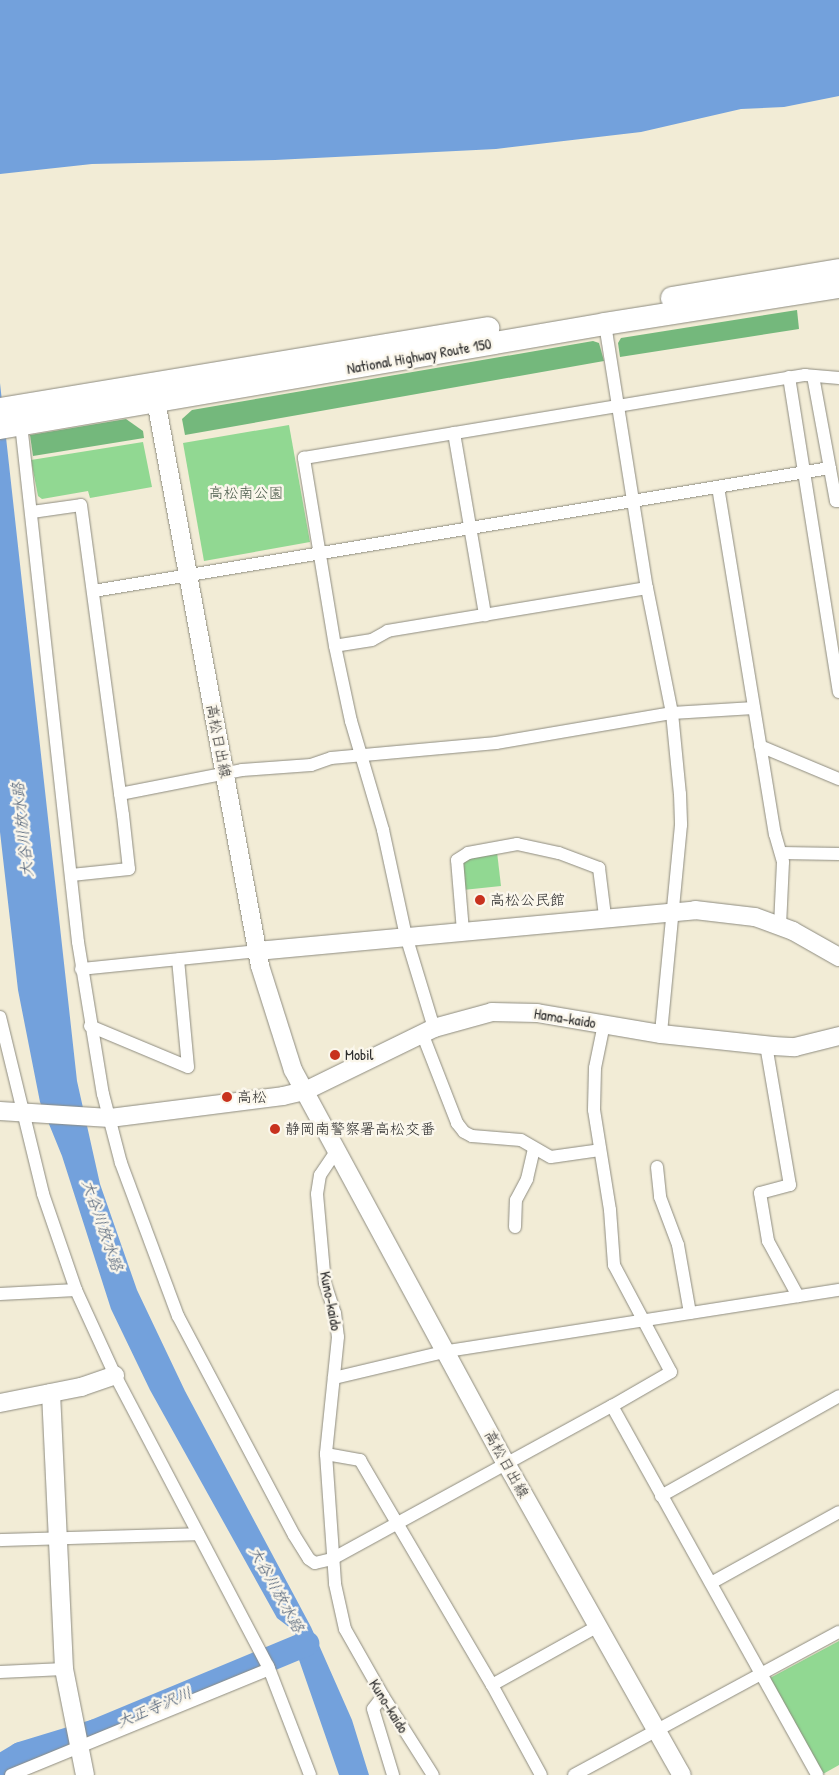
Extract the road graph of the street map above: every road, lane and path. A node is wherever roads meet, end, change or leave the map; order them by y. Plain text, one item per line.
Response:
1 (839, 270) edge
2 (839, 287) edge
3 (605, 324) junction
4 (813, 376) junction
5 (789, 377) junction
6 (839, 378) edge
7 (155, 393) junction
8 (619, 406) junction
9 (9, 419) edge
10 (454, 433) junction
11 (830, 468) junction
12 (804, 472) junction
13 (718, 487) junction
14 (635, 501) junction
15 (839, 501) edge
16 (32, 512) junction
17 (471, 528) junction
18 (320, 552) junction
19 (186, 574) junction
20 (648, 588) junction
21 (94, 591) junction
22 (485, 615) junction
23 (335, 646) junction
24 (839, 692) edge
25 (754, 708) junction
26 (672, 713) junction
27 (760, 746) junction
28 (363, 756) junction
29 (225, 774) junction
30 (839, 779) edge
31 (120, 794) junction
32 (781, 853) junction
33 (839, 854) edge
34 (71, 874) junction
35 (671, 911) junction
36 (605, 916) junction
37 (780, 925) junction
38 (463, 931) junction
39 (406, 936) junction
40 (257, 950) junction
41 (839, 957) edge
42 (178, 959) junction
43 (82, 969) junction
44 (0, 1017) edge
45 (604, 1024) junction
46 (90, 1026) junction
47 (428, 1031) junction
48 (661, 1034) junction
49 (839, 1036) edge
50 (766, 1045) junction
51 (305, 1091) junction
52 (0, 1111) edge
53 (22, 1114) junction
54 (110, 1118) junction
55 (534, 1149) junction
56 (337, 1150) junction
57 (600, 1150) junction
58 (657, 1167) dead end
59 (515, 1227) dead end
60 (76, 1290) junction
61 (839, 1290) edge
62 (0, 1294) edge
63 (798, 1296) junction
64 (690, 1313) junction
65 (643, 1321) junction
66 (448, 1351) junction
67 (116, 1375) junction
68 (334, 1378) junction
69 (51, 1394) junction
70 (839, 1396) edge
71 (0, 1403) edge
72 (612, 1406) junction
73 (326, 1454) junction
74 (507, 1465) junction
75 (661, 1496) junction
76 (839, 1512) edge
77 (396, 1523) junction
78 (198, 1534) junction
79 (58, 1537) junction
80 (0, 1540) edge
81 (332, 1559) junction
82 (711, 1583) junction
83 (598, 1626) junction
84 (839, 1632) edge
85 (267, 1664) junction
86 (64, 1669) junction
87 (0, 1672) edge
88 (760, 1675) junction
89 (492, 1685) junction
90 (383, 1696) junction
91 (657, 1729) junction
92 (78, 1740) junction
93 (11, 1775) edge
94 (85, 1775) edge
95 (310, 1775) edge
96 (393, 1775) edge
97 (433, 1775) edge
98 (541, 1775) edge
99 (574, 1775) edge
100 (682, 1775) edge
101 (817, 1775) edge

1 - 7 highway, National Highway Route 150
2 - 3 highway, National Highway Route 150
3 - 7 highway, National Highway Route 150
3 - 8 street
4 - 5 street
4 - 6 street
4 - 11 street
5 - 8 street
5 - 12 street
7 - 9 highway, National Highway Route 150
7 - 19 street, 高松日出線
8 - 10 street
8 - 14 street
9 - 16 street
10 - 17 street
10 - 18 street
11 - 12 street
11 - 15 street
12 - 13 street
12 - 24 street
13 - 14 street
13 - 25 street
14 - 17 street
14 - 20 street
16 - 21 street
16 - 34 street
17 - 18 street
17 - 22 street
18 - 19 street
18 - 23 street
19 - 21 street
19 - 29 street, 高松日出線
20 - 22 street
20 - 26 street
21 - 31 street
22 - 23 street
23 - 28 street
25 - 26 street
25 - 27 street
26 - 28 street
26 - 35 street
27 - 30 street
27 - 32 street
28 - 29 street
28 - 39 street
29 - 31 street
29 - 40 street, 高松日出線
31 - 34 street
32 - 33 street
32 - 37 street
34 - 43 street
35 - 36 street
35 - 37 street
35 - 48 street
36 - 38 street
36 - 38 street
37 - 41 street
38 - 39 street
39 - 40 street
39 - 47 street
40 - 42 street
40 - 51 street, 高松日出線
42 - 43 street
42 - 46 street
43 - 46 street
44 - 53 street
45 - 47 street, Hama-kaido
45 - 48 street, Hama-kaido
45 - 57 street
46 - 54 street
47 - 51 street, Hama-kaido
47 - 55 street
48 - 50 street, Hama-kaido
49 - 50 street, Hama-kaido
50 - 63 street
51 - 54 street
51 - 56 street
52 - 53 street
53 - 54 street
53 - 60 street
54 - 81 street
55 - 57 street
55 - 59 street
56 - 66 street, 高松日出線
56 - 68 street, Kuno-kaido
57 - 65 street
58 - 64 street
60 - 62 street
60 - 67 street
61 - 63 street
63 - 64 street
64 - 65 street
65 - 66 street
65 - 72 street
66 - 68 street
66 - 74 street, 高松日出線
67 - 69 street
67 - 78 street
68 - 73 street, Kuno-kaido
69 - 71 street
69 - 79 street
70 - 75 street
72 - 74 street
72 - 75 street
73 - 77 street
73 - 81 street, Kuno-kaido
74 - 77 street
74 - 83 street, 高松日出線
75 - 82 street
76 - 82 street
77 - 81 street
77 - 89 street
78 - 79 street
78 - 85 street
79 - 80 street
79 - 86 street
81 - 90 street, Kuno-kaido
82 - 88 street
83 - 89 street
83 - 91 street, 高松日出線
84 - 88 street
85 - 92 street
85 - 95 street
86 - 87 street
86 - 92 street
88 - 91 street
88 - 101 street
89 - 98 street
90 - 96 street
90 - 97 street, Kuno-kaido
91 - 99 street
91 - 100 street, 高松日出線
92 - 93 street
92 - 94 street

